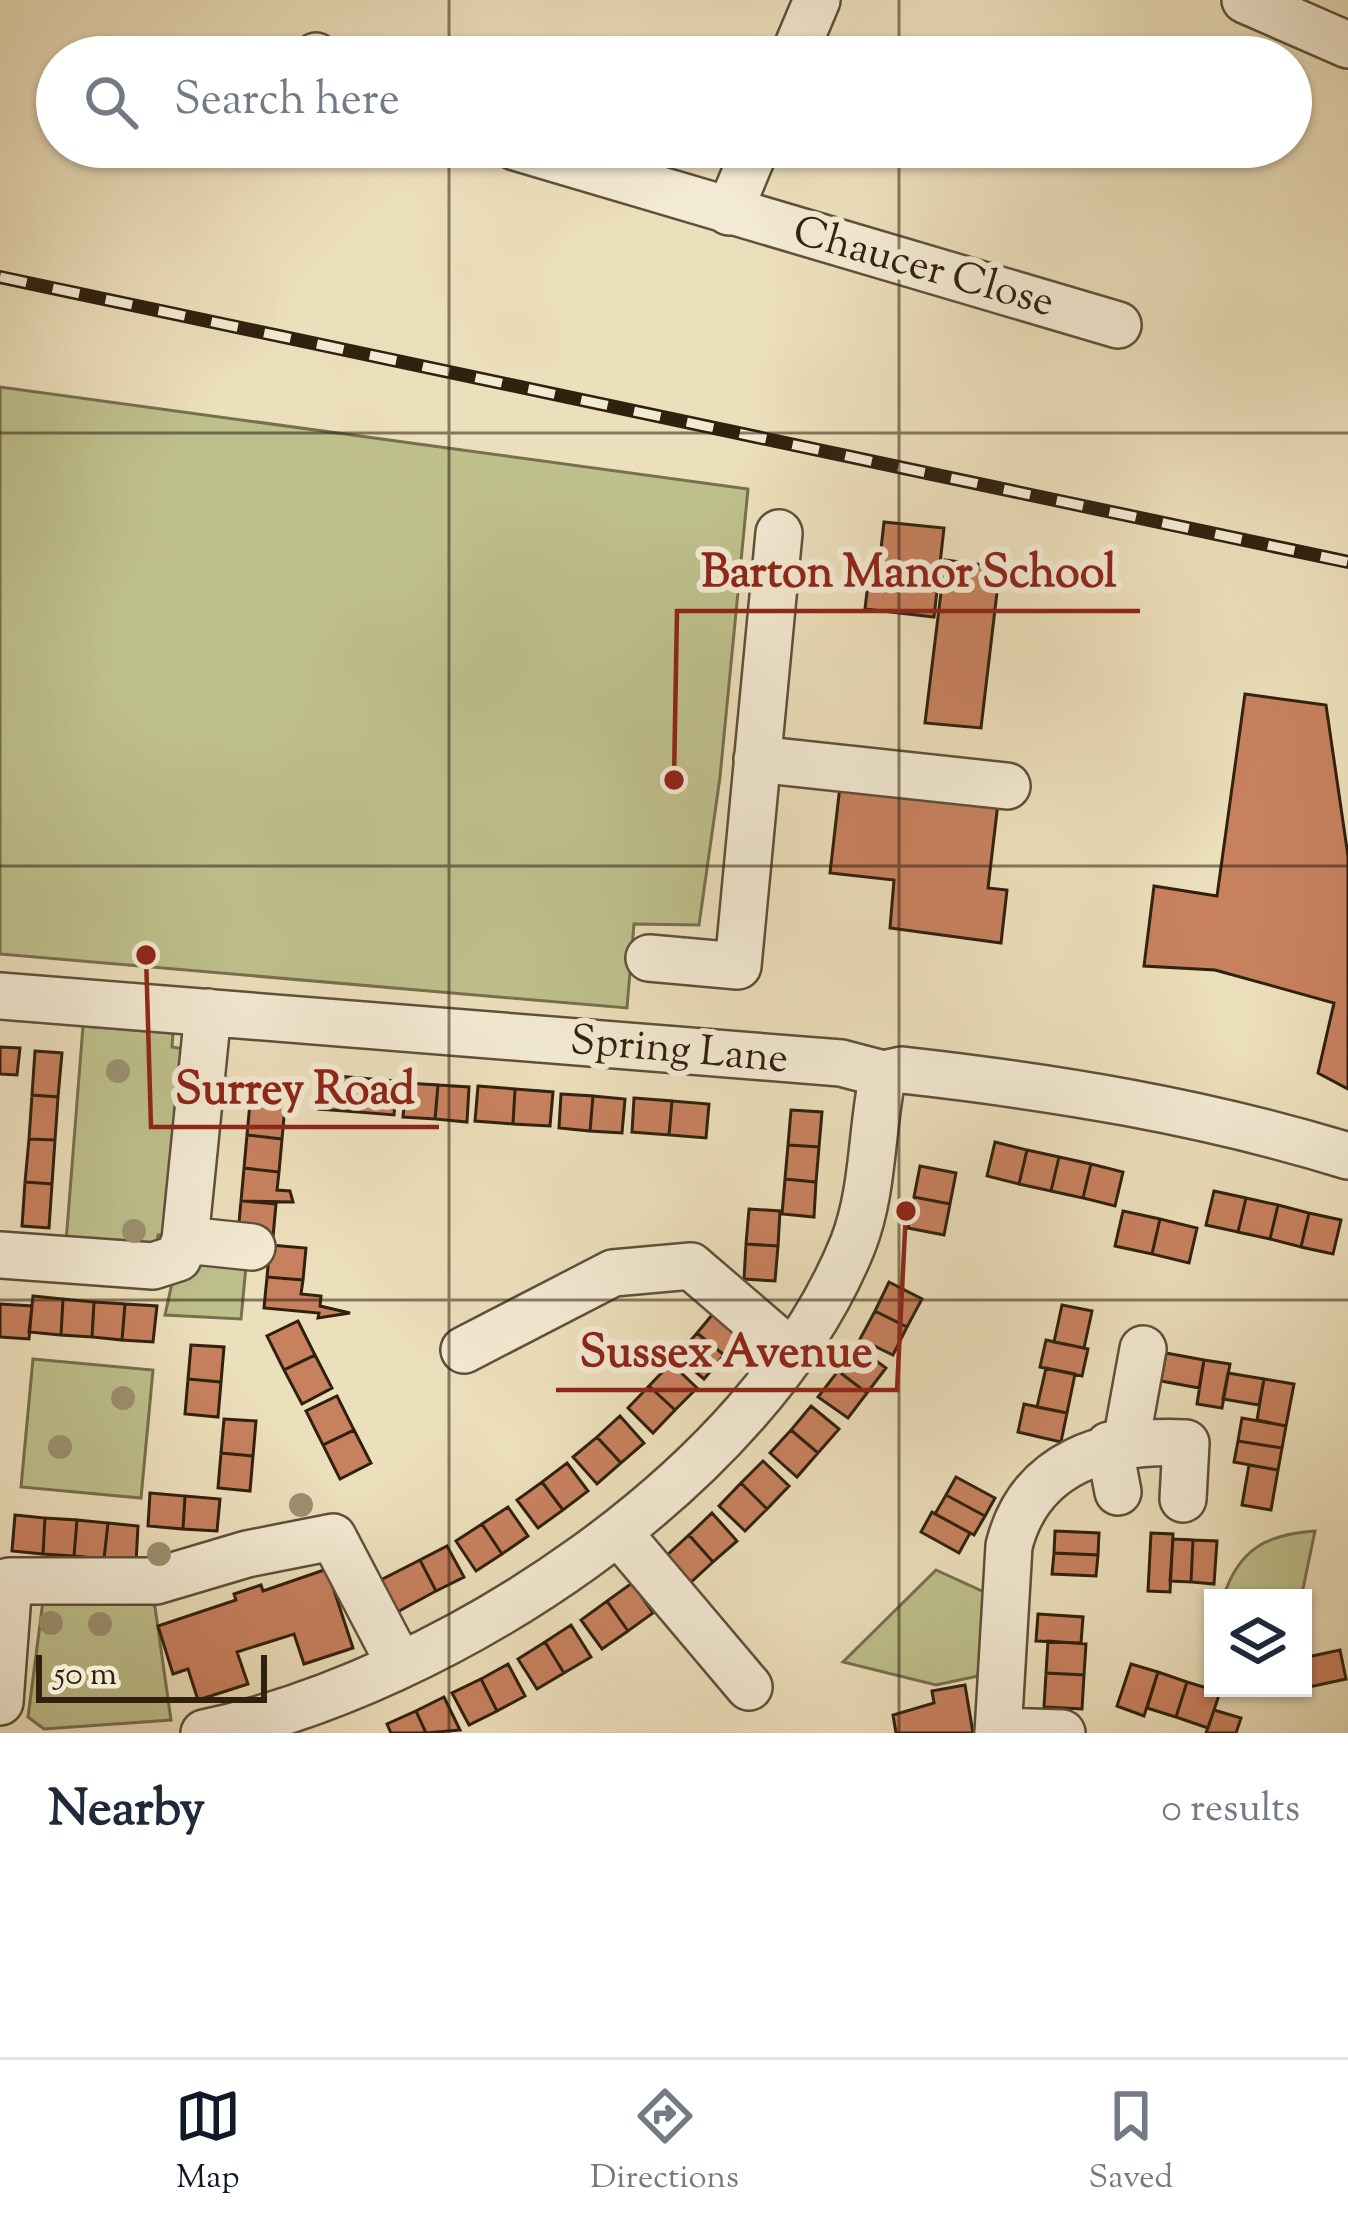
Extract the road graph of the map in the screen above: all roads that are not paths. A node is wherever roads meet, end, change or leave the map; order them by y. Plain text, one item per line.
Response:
1 (817, 0) edge
2 (1245, 0) edge
3 (802, 36) edge
4 (1348, 45) edge
5 (584, 168) edge
6 (747, 168) edge
7 (729, 212) junction
8 (1130, 329) dead end
9 (779, 533) dead end
10 (757, 759) junction
11 (1007, 786) dead end
12 (649, 958) dead end
13 (0, 996) edge
14 (208, 1012) junction
15 (883, 1074) junction
16 (1348, 1156) edge
17 (185, 1240) junction
18 (252, 1247) dead end
19 (0, 1255) edge
20 (1143, 1349) dead end
21 (464, 1350) dead end
22 (791, 1352) junction
23 (1130, 1443) junction
24 (1118, 1492) dead end
25 (1183, 1499) dead end
26 (618, 1532) junction
27 (400, 1665) junction
28 (749, 1687) dead end
29 (0, 1702) edge
30 (286, 1723) edge
31 (998, 1732) edge
32 (204, 1733) edge
33 (1062, 1733) edge

1 - 3 street
2 - 4 street
5 - 7 street, Chaucer Close
6 - 7 street
7 - 8 street, Chaucer Close
9 - 10 street
10 - 11 street
10 - 12 street
13 - 14 street, Spring Lane
14 - 15 street, Spring Lane
14 - 17 street
15 - 16 street, Spring Lane
15 - 22 street
17 - 18 street
17 - 19 street
20 - 23 street
21 - 22 street
22 - 26 street
23 - 24 street
23 - 25 street
23 - 31 street
26 - 27 street
26 - 28 street
27 - 29 street
27 - 30 street
30 - 32 street
31 - 33 street

